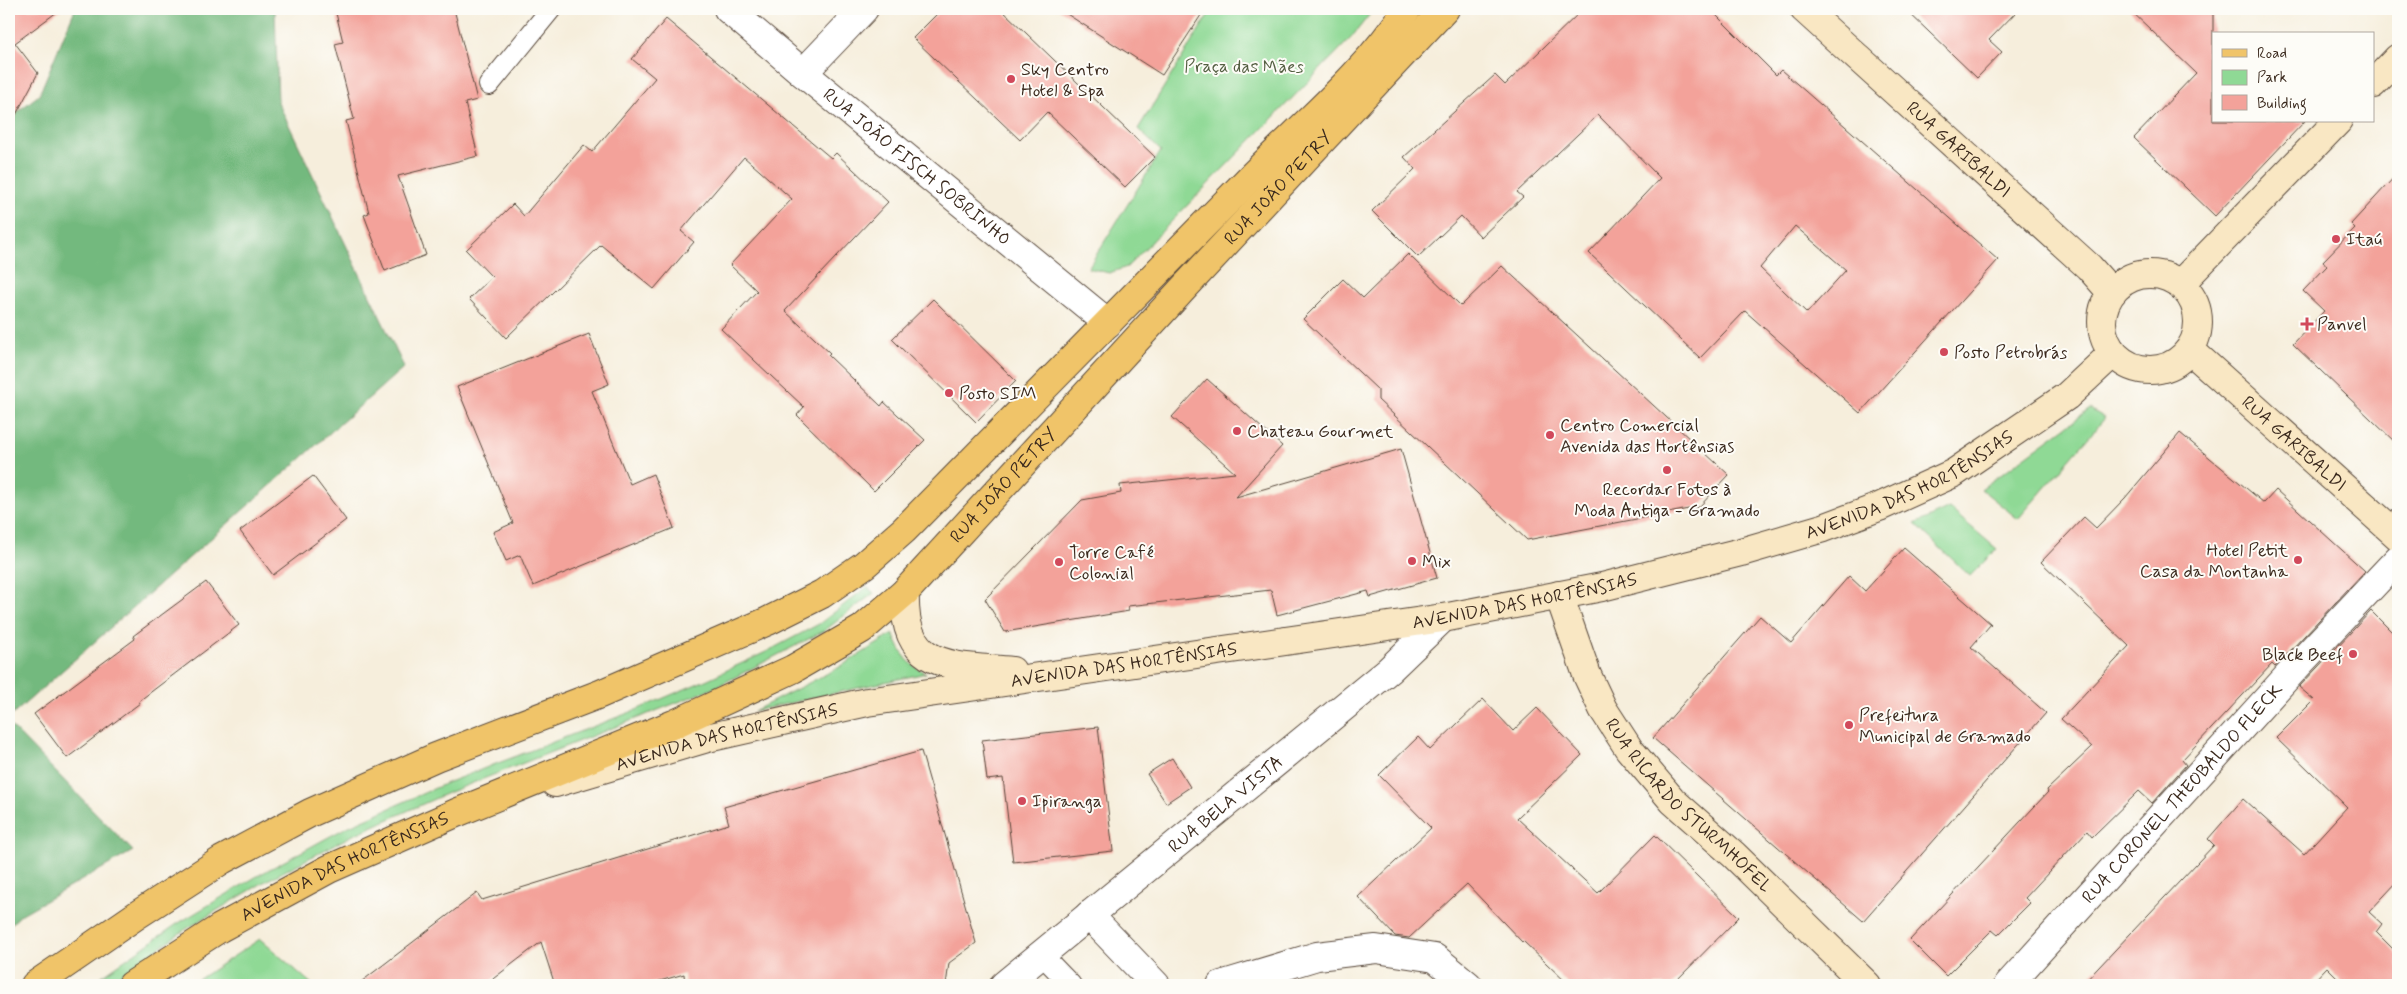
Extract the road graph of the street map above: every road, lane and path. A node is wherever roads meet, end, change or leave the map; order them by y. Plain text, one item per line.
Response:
1 (551, 9) edge
2 (728, 9) edge
3 (864, 9) edge
4 (1407, 9) edge
5 (1445, 9) edge
6 (1804, 9) edge
7 (2398, 58) edge
8 (803, 73) junction
9 (2374, 83) edge
10 (489, 84) dead end
11 (2337, 122) edge
12 (2180, 284) junction
13 (2111, 292) junction
14 (1108, 322) junction
15 (2190, 350) junction
16 (2112, 354) junction
17 (2398, 536) edge
18 (2398, 559) edge
19 (905, 592) junction
20 (1559, 595) junction
21 (1443, 618) junction
22 (1053, 675) junction
23 (456, 813) junction
24 (1089, 915) junction
25 (1041, 954) junction
26 (35, 985) edge
27 (132, 985) edge
28 (1004, 985) edge
29 (1071, 985) edge
30 (1156, 985) edge
31 (1221, 985) edge
32 (1468, 985) edge
33 (1867, 985) edge
34 (2008, 985) edge

1 - 10 lane
2 - 8 street, RUA JOÃO FISCH SOBRINHO
3 - 8 street
4 - 14 main road, RUA JOÃO PETRY
5 - 19 main road, RUA JOÃO PETRY
6 - 13 main road, RUA GARIBALDI
7 - 9 main road
8 - 14 street, RUA JOÃO FISCH SOBRINHO
11 - 12 main road
12 - 13 main road
12 - 15 main road
13 - 16 main road
14 - 26 main road, RUA JOÃO PETRY
15 - 16 main road
15 - 17 main road, RUA GARIBALDI
16 - 20 main road, AVENIDA DAS HORTÊNSIAS
18 - 34 street, RUA CORONEL THEOBALDO FLECK
19 - 22 main road
19 - 23 main road, RUA JOÃO PETRY
20 - 21 main road, AVENIDA DAS HORTÊNSIAS
20 - 33 main road, RUA RICARDO STURMHOFEL
21 - 22 main road, AVENIDA DAS HORTÊNSIAS
21 - 24 street, RUA BELA VISTA
22 - 23 main road, AVENIDA DAS HORTÊNSIAS
23 - 27 main road, AVENIDA DAS HORTÊNSIAS
24 - 25 street, RUA BELA VISTA
24 - 30 street
25 - 28 street, RUA BELA VISTA
25 - 29 lane
31 - 32 street

